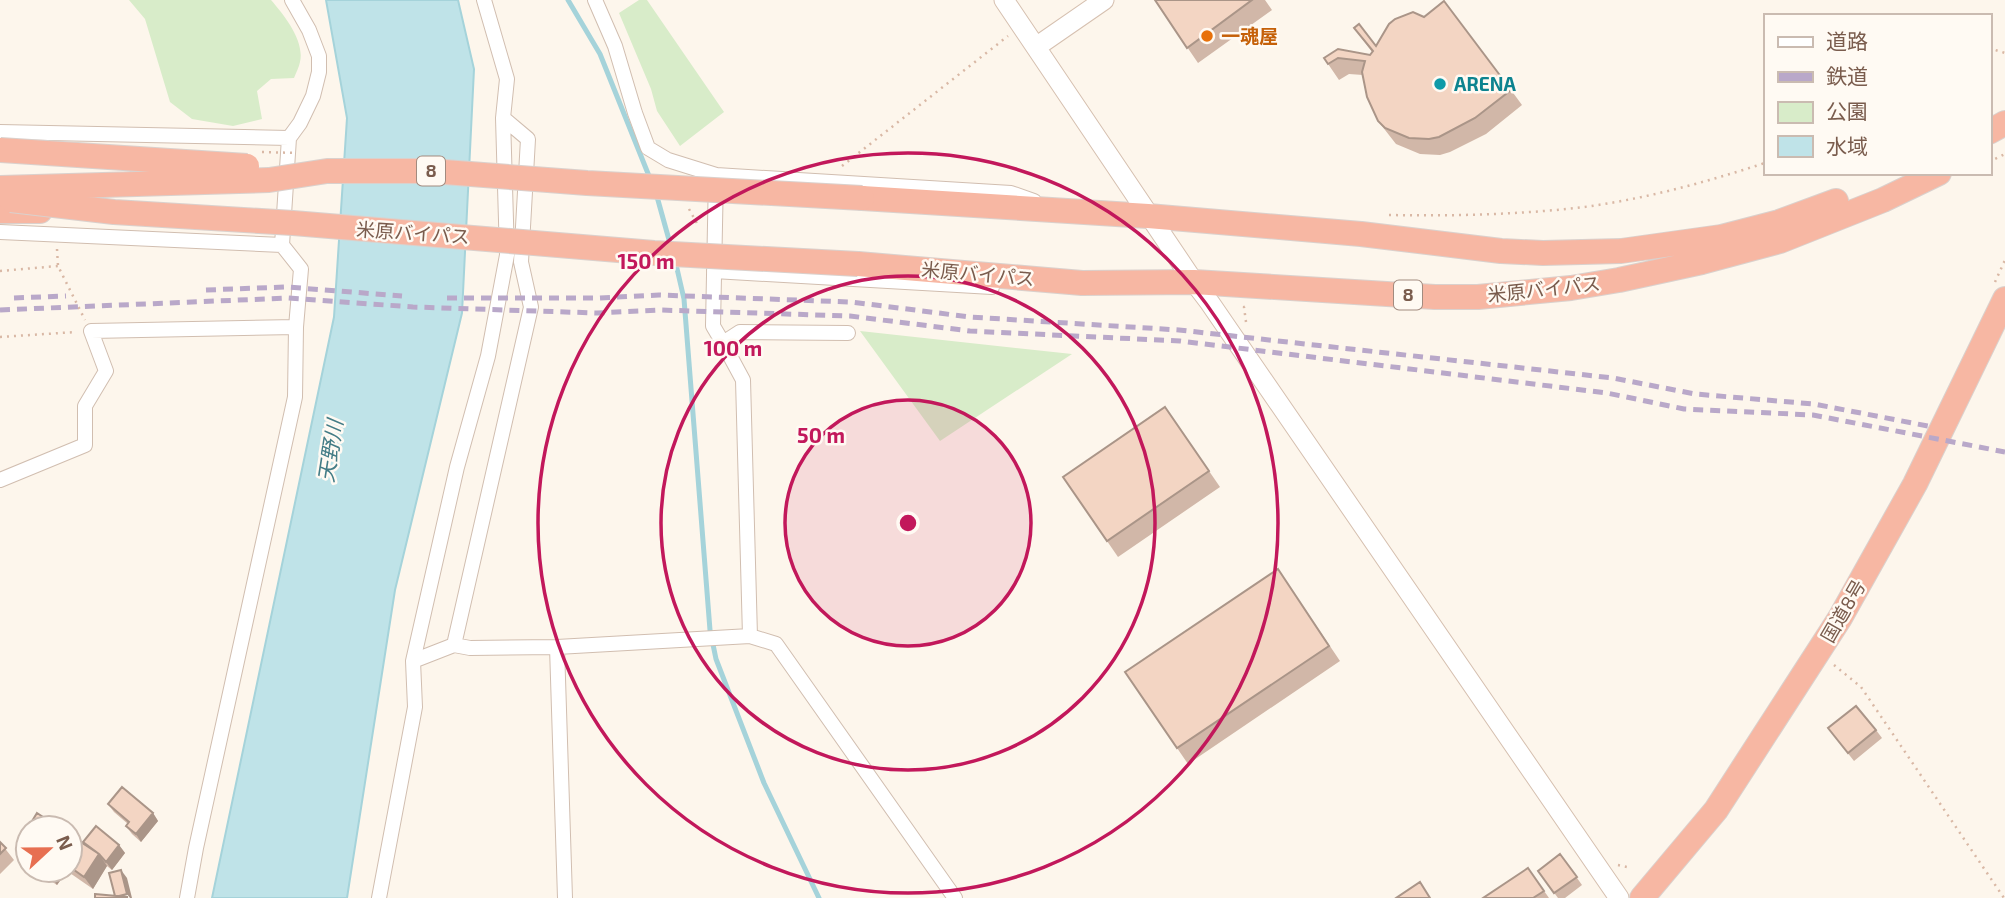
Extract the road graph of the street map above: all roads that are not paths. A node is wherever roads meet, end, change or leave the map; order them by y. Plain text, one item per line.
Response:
1 (292, 0) edge
2 (484, 0) edge
3 (595, 0) edge
4 (1004, 0) edge
5 (1104, 0) edge
6 (1036, 47) junction
7 (503, 118) junction
8 (0, 132) edge
9 (289, 138) junction
10 (0, 150) edge
11 (327, 172) junction
12 (1900, 175) edge
13 (1935, 175) edge
14 (716, 176) junction
15 (0, 188) edge
16 (0, 199) edge
17 (0, 211) edge
18 (1061, 211) junction
19 (114, 212) junction
20 (1149, 216) junction
21 (0, 232) edge
22 (282, 245) junction
23 (714, 271) junction
24 (1194, 282) junction
25 (1082, 284) junction
26 (2005, 299) edge
27 (296, 327) junction
28 (848, 333) dead end
29 (723, 344) junction
30 (0, 480) edge
31 (750, 636) junction
32 (454, 645) junction
33 (557, 647) junction
34 (413, 661) junction
35 (187, 898) edge
36 (379, 898) edge
37 (565, 898) edge
38 (955, 898) edge
39 (1619, 898) edge
40 (1642, 898) edge

1 - 9 street
2 - 7 street
3 - 14 street
4 - 6 street
5 - 6 street
6 - 20 street
7 - 32 street
7 - 34 street
8 - 9 street
9 - 22 street
10 - 11 highway, bridge
11 - 15 highway, 米原バイパス / 8, bridge
11 - 18 highway, 米原バイパス / 8, bridge
12 - 20 highway, 米原バイパス / 8
13 - 24 highway, 米原バイパス / 8
14 - 18 street
14 - 23 street
16 - 19 highway, 米原バイパス / 8, bridge
17 - 19 highway, bridge
18 - 20 highway, 米原バイパス / 8
19 - 25 highway, 米原バイパス / 8, bridge
20 - 24 street
21 - 22 street
22 - 27 street
23 - 25 street
23 - 29 street
24 - 25 highway, 米原バイパス / 8
24 - 39 street
26 - 40 highway, 国道8号
27 - 30 street
27 - 35 street
28 - 29 street
29 - 31 street
31 - 33 street
31 - 38 street
32 - 33 street
32 - 34 street
33 - 37 street
34 - 36 street

